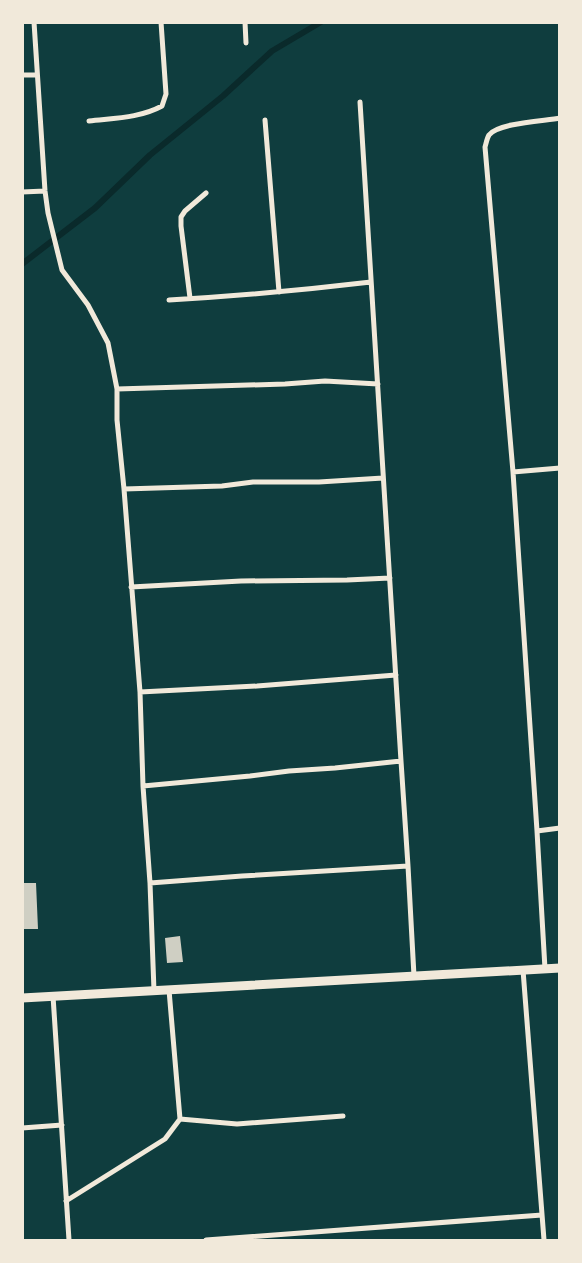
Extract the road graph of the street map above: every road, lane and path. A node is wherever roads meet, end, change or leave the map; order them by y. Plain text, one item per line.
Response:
1 (34, 22) edge
2 (161, 22) edge
3 (245, 22) edge
4 (246, 43) dead end
5 (37, 74) junction
6 (22, 75) edge
7 (360, 102) dead end
8 (560, 118) edge
9 (265, 120) dead end
10 (90, 121) dead end
11 (45, 191) junction
12 (22, 192) edge
13 (206, 193) dead end
14 (371, 282) junction
15 (279, 292) junction
16 (190, 298) junction
17 (169, 300) dead end
18 (378, 384) junction
19 (117, 389) junction
20 (560, 468) edge
21 (513, 472) junction
22 (383, 478) junction
23 (124, 489) junction
24 (390, 578) junction
25 (131, 587) junction
26 (396, 675) junction
27 (140, 692) junction
28 (401, 761) junction
29 (142, 786) junction
30 (560, 828) edge
31 (538, 830) junction
32 (408, 866) junction
33 (150, 883) junction
34 (560, 968) edge
35 (545, 969) junction
36 (523, 970) junction
37 (414, 976) junction
38 (169, 990) junction
39 (154, 991) junction
40 (53, 996) junction
41 (22, 998) edge
42 (343, 1116) dead end
43 (180, 1119) junction
44 (62, 1125) junction
45 (22, 1128) edge
46 (66, 1201) junction
47 (542, 1215) junction
48 (69, 1240) edge
49 (206, 1240) edge
50 (544, 1240) edge

1 - 5 street
2 - 10 street
3 - 4 street
5 - 6 street
5 - 11 street
7 - 14 street
8 - 21 street
9 - 15 street
11 - 12 street
11 - 19 street
13 - 16 street
14 - 15 street
14 - 18 street
15 - 16 street
16 - 17 street
18 - 19 street
18 - 22 street
19 - 23 street
20 - 21 street
21 - 31 street
22 - 23 street
22 - 24 street
23 - 25 street
24 - 25 street
24 - 26 street
25 - 27 street
26 - 27 street
26 - 28 street
27 - 29 street
28 - 29 street
28 - 32 street
29 - 33 street
30 - 31 street
31 - 35 street
32 - 33 street
32 - 37 street
33 - 39 street
34 - 35 street
35 - 36 street
36 - 37 street
36 - 47 street
37 - 38 street
38 - 39 street
38 - 43 street
39 - 40 street
40 - 41 street
40 - 44 street
42 - 43 street
43 - 46 street
44 - 45 street
44 - 46 street
46 - 48 street
47 - 49 street
47 - 50 street

